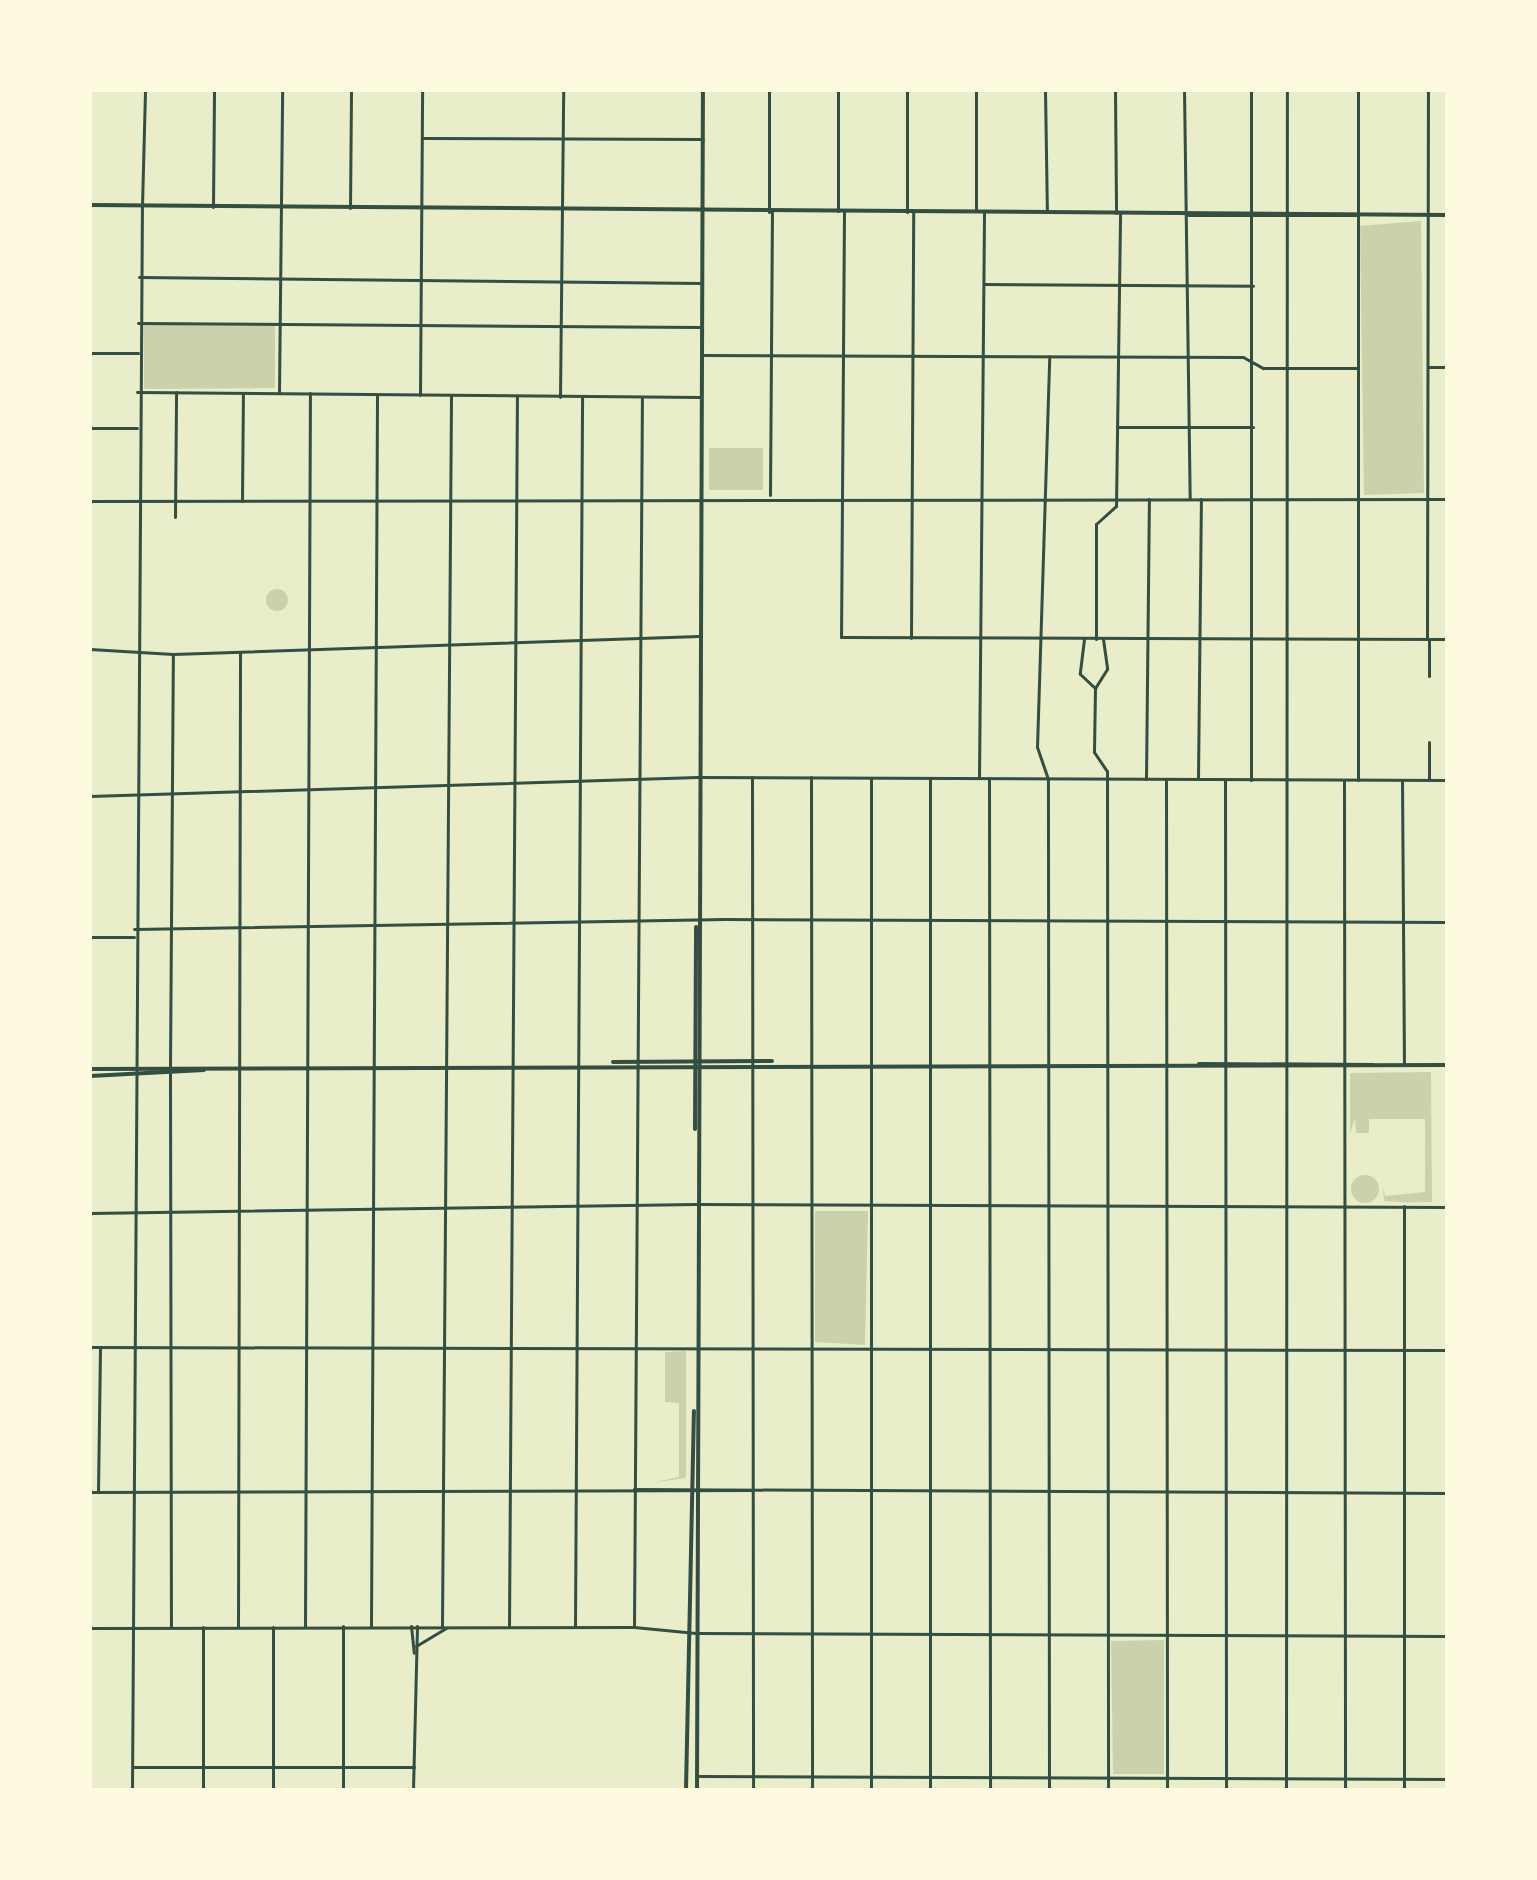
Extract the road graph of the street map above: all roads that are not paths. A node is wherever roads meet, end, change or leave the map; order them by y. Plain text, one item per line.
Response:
1 (145, 90) edge
2 (214, 90) edge
3 (282, 90) edge
4 (351, 90) edge
5 (422, 90) edge
6 (563, 90) edge
7 (703, 90) edge
8 (769, 90) edge
9 (838, 90) edge
10 (907, 90) edge
11 (976, 90) edge
12 (1045, 90) edge
13 (1115, 90) edge
14 (1184, 90) edge
15 (1251, 90) edge
16 (1287, 90) edge
17 (1358, 90) edge
18 (1428, 90) edge
19 (422, 138) junction
20 (563, 139) junction
21 (703, 139) junction
22 (90, 205) edge
23 (142, 206) junction
24 (213, 207) junction
25 (281, 207) junction
26 (350, 208) junction
27 (422, 209) junction
28 (562, 210) junction
29 (702, 212) junction
30 (771, 212) junction
31 (841, 212) junction
32 (910, 212) junction
33 (976, 212) junction
34 (984, 212) junction
35 (1047, 212) junction
36 (1251, 212) junction
37 (1287, 212) junction
38 (1118, 213) junction
39 (1186, 215) junction
40 (1358, 215) junction
41 (1447, 215) edge
42 (1428, 216) junction
43 (1253, 218) junction
44 (1287, 219) junction
45 (139, 277) junction
46 (280, 278) junction
47 (421, 280) junction
48 (561, 281) junction
49 (702, 283) junction
50 (983, 284) junction
51 (1119, 286) junction
52 (1189, 286) junction
53 (1253, 286) junction
54 (138, 323) junction
55 (279, 323) junction
56 (420, 325) junction
57 (561, 326) junction
58 (702, 327) junction
59 (90, 353) edge
60 (138, 353) junction
61 (701, 355) junction
62 (771, 355) junction
63 (842, 356) junction
64 (913, 356) junction
65 (1049, 356) junction
66 (1118, 356) junction
67 (983, 357) junction
68 (1190, 357) junction
69 (1254, 362) junction
70 (1428, 367) junction
71 (1447, 367) edge
72 (1287, 368) junction
73 (1358, 368) junction
74 (137, 392) junction
75 (176, 392) junction
76 (243, 393) junction
77 (279, 393) junction
78 (310, 393) junction
79 (377, 395) junction
80 (420, 395) junction
81 (451, 396) junction
82 (517, 397) junction
83 (560, 397) junction
84 (582, 397) junction
85 (701, 397) junction
86 (642, 398) junction
87 (1190, 426) junction
88 (1117, 427) junction
89 (1253, 427) junction
90 (90, 428) edge
91 (137, 428) junction
92 (700, 495) junction
93 (770, 495) junction
94 (581, 496) junction
95 (640, 496) junction
96 (841, 496) junction
97 (515, 497) junction
98 (911, 497) junction
99 (1049, 497) junction
100 (450, 498) junction
101 (981, 498) junction
102 (1117, 498) junction
103 (1149, 498) junction
104 (1190, 498) junction
105 (1201, 498) junction
106 (1253, 498) junction
107 (1287, 498) junction
108 (1357, 498) junction
109 (376, 499) junction
110 (1428, 499) junction
111 (1447, 499) edge
112 (310, 500) junction
113 (90, 501) edge
114 (137, 501) junction
115 (175, 501) junction
116 (242, 501) junction
117 (175, 517) dead end
118 (699, 636) junction
119 (638, 638) junction
120 (911, 638) junction
121 (981, 638) junction
122 (1148, 638) junction
123 (1201, 638) junction
124 (1252, 638) junction
125 (1287, 638) junction
126 (1358, 638) junction
127 (1038, 639) junction
128 (1084, 639) junction
129 (1096, 639) junction
130 (1103, 639) junction
131 (1428, 639) junction
132 (1447, 639) edge
133 (580, 640) junction
134 (513, 642) junction
135 (447, 645) junction
136 (374, 647) junction
137 (90, 649) edge
138 (135, 649) junction
139 (307, 649) junction
140 (240, 652) junction
141 (173, 654) junction
142 (1429, 676) dead end
143 (1095, 688) junction
144 (1429, 742) dead end
145 (698, 777) junction
146 (752, 777) junction
147 (811, 777) junction
148 (871, 778) junction
149 (930, 778) junction
150 (979, 778) junction
151 (989, 778) junction
152 (637, 779) junction
153 (1048, 779) junction
154 (1107, 779) junction
155 (1146, 779) junction
156 (1166, 779) junction
157 (1198, 779) junction
158 (1225, 780) junction
159 (1251, 780) junction
160 (1287, 780) junction
161 (1344, 780) junction
162 (1358, 780) junction
163 (1402, 780) junction
164 (1429, 780) junction
165 (1447, 780) edge
166 (578, 781) junction
167 (511, 783) junction
168 (445, 786) junction
169 (372, 788) junction
170 (306, 790) junction
171 (239, 792) junction
172 (172, 795) junction
173 (90, 796) edge
174 (133, 796) junction
175 (697, 919) junction
176 (753, 919) junction
177 (811, 919) junction
178 (871, 919) junction
179 (930, 919) junction
180 (636, 920) junction
181 (990, 920) junction
182 (1049, 920) junction
183 (1107, 920) junction
184 (511, 921) junction
185 (576, 921) junction
186 (1168, 921) junction
187 (1225, 921) junction
188 (1284, 921) junction
189 (444, 922) junction
190 (1344, 922) junction
191 (1404, 922) junction
192 (1447, 922) edge
193 (373, 923) junction
194 (306, 925) junction
195 (238, 926) junction
196 (172, 928) junction
197 (134, 929) junction
198 (90, 937) edge
199 (134, 937) junction
200 (635, 1059) junction
201 (692, 1059) junction
202 (700, 1059) junction
203 (752, 1059) junction
204 (1226, 1061) junction
205 (1285, 1061) junction
206 (576, 1062) junction
207 (782, 1062) junction
208 (812, 1062) junction
209 (872, 1062) junction
210 (930, 1062) junction
211 (510, 1063) junction
212 (606, 1063) junction
213 (990, 1063) junction
214 (1049, 1063) junction
215 (444, 1064) junction
216 (1109, 1064) junction
217 (1167, 1064) junction
218 (1197, 1064) junction
219 (373, 1065) junction
220 (1344, 1065) junction
221 (1404, 1065) junction
222 (1447, 1065) edge
223 (306, 1066) junction
224 (692, 1066) junction
225 (700, 1066) junction
226 (752, 1066) junction
227 (133, 1067) junction
228 (170, 1067) junction
229 (635, 1067) junction
230 (238, 1068) junction
231 (1226, 1068) junction
232 (1284, 1068) junction
233 (90, 1069) edge
234 (206, 1069) junction
235 (170, 1074) junction
236 (133, 1075) junction
237 (90, 1076) edge
238 (696, 1132) junction
239 (634, 1204) junction
240 (696, 1204) junction
241 (753, 1204) junction
242 (576, 1205) junction
243 (812, 1205) junction
244 (871, 1205) junction
245 (930, 1205) junction
246 (443, 1206) junction
247 (510, 1206) junction
248 (990, 1206) junction
249 (1049, 1206) junction
250 (1107, 1206) junction
251 (1404, 1206) junction
252 (372, 1207) junction
253 (1166, 1207) junction
254 (1226, 1207) junction
255 (1285, 1207) junction
256 (1344, 1207) junction
257 (1447, 1207) edge
258 (306, 1208) junction
259 (239, 1211) junction
260 (90, 1213) edge
261 (133, 1213) junction
262 (172, 1213) junction
263 (373, 1344) junction
264 (305, 1345) junction
265 (238, 1346) junction
266 (696, 1346) junction
267 (90, 1347) edge
268 (100, 1347) junction
269 (133, 1347) junction
270 (172, 1347) junction
271 (509, 1347) junction
272 (575, 1347) junction
273 (635, 1347) junction
274 (753, 1347) junction
275 (444, 1348) junction
276 (812, 1348) junction
277 (872, 1348) junction
278 (931, 1348) junction
279 (990, 1348) junction
280 (1049, 1348) junction
281 (1108, 1349) junction
282 (1167, 1349) junction
283 (1227, 1349) junction
284 (1286, 1349) junction
285 (1345, 1349) junction
286 (1405, 1350) junction
287 (1447, 1350) edge
288 (695, 1404) junction
289 (634, 1489) junction
290 (442, 1490) junction
291 (509, 1490) junction
292 (574, 1490) junction
293 (689, 1490) junction
294 (697, 1490) junction
295 (752, 1490) junction
296 (238, 1491) junction
297 (305, 1491) junction
298 (371, 1491) junction
299 (811, 1491) junction
300 (870, 1491) junction
301 (930, 1491) junction
302 (989, 1491) junction
303 (1048, 1491) junction
304 (1108, 1491) junction
305 (90, 1492) edge
306 (98, 1492) junction
307 (132, 1492) junction
308 (171, 1492) junction
309 (1167, 1492) junction
310 (1226, 1492) junction
311 (1285, 1492) junction
312 (1345, 1492) junction
313 (1404, 1493) junction
314 (1447, 1493) edge
315 (343, 1626) junction
316 (371, 1626) junction
317 (411, 1626) junction
318 (417, 1626) junction
319 (442, 1626) junction
320 (171, 1627) junction
321 (203, 1627) junction
322 (238, 1627) junction
323 (273, 1627) junction
324 (305, 1627) junction
325 (450, 1627) junction
326 (509, 1627) junction
327 (575, 1627) junction
328 (634, 1627) junction
329 (90, 1628) edge
330 (132, 1628) junction
331 (688, 1631) junction
332 (696, 1633) junction
333 (753, 1633) junction
334 (811, 1633) junction
335 (871, 1634) junction
336 (930, 1634) junction
337 (989, 1634) junction
338 (1048, 1634) junction
339 (1108, 1635) junction
340 (1167, 1635) junction
341 (1226, 1635) junction
342 (1285, 1635) junction
343 (1344, 1635) junction
344 (1404, 1636) junction
345 (1447, 1636) edge
346 (416, 1646) junction
347 (414, 1653) junction
348 (132, 1767) junction
349 (203, 1767) junction
350 (273, 1767) junction
351 (343, 1767) junction
352 (414, 1767) junction
353 (697, 1776) junction
354 (753, 1776) junction
355 (812, 1776) junction
356 (871, 1776) junction
357 (930, 1776) junction
358 (990, 1777) junction
359 (1049, 1777) junction
360 (1108, 1778) junction
361 (1167, 1778) junction
362 (1226, 1778) junction
363 (1345, 1778) junction
364 (1286, 1779) junction
365 (1404, 1779) junction
366 (1447, 1779) edge
367 (132, 1790) edge
368 (203, 1790) edge
369 (273, 1790) edge
370 (343, 1790) edge
371 (413, 1790) edge
372 (686, 1790) edge
373 (697, 1790) edge
374 (753, 1790) edge
375 (812, 1790) edge
376 (871, 1790) edge
377 (930, 1790) edge
378 (990, 1790) edge
379 (1049, 1790) edge
380 (1108, 1790) edge
381 (1167, 1790) edge
382 (1226, 1790) edge
383 (1286, 1790) edge
384 (1345, 1790) edge
385 (1404, 1790) edge

1 - 23 street
2 - 24 street
3 - 25 street
4 - 26 street
5 - 19 street
6 - 20 street
7 - 21 main road
8 - 30 street
9 - 31 street
10 - 32 street
11 - 33 street
12 - 35 street
13 - 38 street
14 - 39 street
15 - 36 street
16 - 37 street
17 - 40 street
18 - 42 street
19 - 20 street
19 - 27 street
20 - 21 street
20 - 28 street
21 - 29 main road
22 - 23 main road
23 - 24 main road
23 - 45 street
24 - 25 main road
25 - 26 main road
25 - 46 street
26 - 27 main road
27 - 28 main road
27 - 47 street
28 - 29 main road
28 - 48 street
29 - 30 main road
29 - 49 main road
30 - 31 main road
30 - 62 street
31 - 32 main road
31 - 63 street
32 - 33 main road
32 - 64 street
33 - 34 main road
34 - 35 main road
34 - 50 street
35 - 38 main road
36 - 37 main road
36 - 39 main road
36 - 43 street
37 - 40 main road
37 - 44 street
38 - 39 main road
38 - 51 street
39 - 43 main road
39 - 52 street
40 - 42 main road
40 - 44 main road
40 - 73 street
41 - 42 main road
42 - 70 street
43 - 44 main road
43 - 53 street
44 - 72 street
45 - 46 street
45 - 54 street
46 - 47 street
46 - 55 street
47 - 48 street
47 - 56 street
48 - 49 street
48 - 57 street
49 - 58 main road
50 - 51 street
50 - 67 street
51 - 52 street
51 - 66 street
52 - 53 street
52 - 68 street
53 - 69 street
54 - 55 street
54 - 60 street
55 - 56 street
55 - 77 street
56 - 57 street
56 - 80 street
57 - 58 street
57 - 83 street
58 - 61 main road
59 - 60 street
60 - 74 street
61 - 62 street
61 - 85 main road
62 - 63 street
62 - 93 street
63 - 64 street
63 - 96 street
64 - 67 street
64 - 98 street
65 - 66 street
65 - 67 street
65 - 99 street
66 - 68 street
66 - 88 street
67 - 101 street
68 - 69 street
68 - 87 street
69 - 72 street
69 - 89 street
70 - 71 street
70 - 110 street
72 - 73 street
72 - 107 street
73 - 108 street
74 - 75 street
74 - 91 street
75 - 76 street
75 - 115 street
76 - 77 street
76 - 116 street
77 - 78 street
78 - 79 street
78 - 112 street
79 - 80 street
79 - 109 street
80 - 81 street
81 - 82 street
81 - 100 street
82 - 83 street
82 - 97 street
83 - 84 street
84 - 86 street
84 - 94 street
85 - 86 street
85 - 92 main road
86 - 95 street
87 - 88 street
87 - 89 street
87 - 104 street
88 - 102 street
89 - 106 street
90 - 91 street
91 - 114 street
92 - 93 street
92 - 95 street
92 - 118 main road
93 - 96 street
94 - 95 street
94 - 97 street
94 - 133 street
95 - 119 street
96 - 98 street
96 - 120 street
97 - 100 street
97 - 134 street
98 - 101 street
98 - 120 street
99 - 101 street
99 - 102 street
99 - 127 street
100 - 109 street
100 - 135 street
101 - 121 street
102 - 103 street
102 - 129 street
103 - 104 street
103 - 122 street
104 - 105 street
105 - 106 street
105 - 123 street
106 - 107 street
106 - 124 street
107 - 108 street
107 - 125 street
108 - 110 street
108 - 126 street
109 - 112 street
109 - 136 street
110 - 111 street
110 - 131 street
112 - 116 street
112 - 139 street
113 - 114 street
114 - 115 street
114 - 138 street
115 - 116 street
115 - 117 street
118 - 119 street
118 - 145 main road
119 - 133 street
119 - 152 street
120 - 121 street
121 - 127 street
121 - 150 street
122 - 123 street
122 - 130 street
122 - 155 street
123 - 124 street
123 - 157 street
124 - 125 street
124 - 159 street
125 - 126 street
125 - 160 street
126 - 131 street
126 - 162 street
127 - 128 street
127 - 153 street
128 - 129 street
128 - 143 street
129 - 130 street
130 - 143 street
131 - 132 street
131 - 142 street
133 - 134 street
133 - 166 street
134 - 135 street
134 - 167 street
135 - 136 street
135 - 168 street
136 - 139 street
136 - 169 street
137 - 138 street
138 - 141 street
138 - 174 street
139 - 140 street
139 - 170 street
140 - 141 street
140 - 171 street
141 - 172 street
143 - 154 street
144 - 164 street
145 - 146 street
145 - 152 street
145 - 175 main road
146 - 147 street
146 - 176 street
147 - 148 street
147 - 177 street
148 - 149 street
148 - 178 street
149 - 150 street
149 - 179 street
150 - 151 street
151 - 153 street
151 - 181 street
152 - 166 street
152 - 180 street
153 - 154 street
153 - 182 street
154 - 155 street
154 - 183 street
155 - 156 street
156 - 157 street
156 - 186 street
157 - 158 street
158 - 159 street
158 - 187 street
159 - 160 street
160 - 161 street
160 - 188 street
161 - 162 street
161 - 190 street
162 - 163 street
163 - 164 street
163 - 191 street
164 - 165 street
166 - 167 street
166 - 185 street
167 - 168 street
167 - 184 street
168 - 169 street
168 - 189 street
169 - 170 street
169 - 193 street
170 - 171 street
170 - 194 street
171 - 172 street
171 - 195 street
172 - 174 street
172 - 196 street
173 - 174 street
174 - 197 street
175 - 176 street
175 - 180 street
175 - 201 main road
175 - 202 main road
176 - 177 street
176 - 203 street
177 - 178 street
177 - 208 street
178 - 179 street
178 - 209 street
179 - 181 street
179 - 210 street
180 - 185 street
180 - 200 street
181 - 182 street
181 - 213 street
182 - 183 street
182 - 214 street
183 - 186 street
183 - 216 street
184 - 185 street
184 - 189 street
184 - 211 street
185 - 206 street
186 - 187 street
186 - 217 street
187 - 188 street
187 - 204 street
188 - 190 street
188 - 205 street
189 - 193 street
189 - 215 street
190 - 191 street
190 - 220 street
191 - 192 street
191 - 221 street
193 - 194 street
193 - 219 street
194 - 195 street
194 - 223 street
195 - 196 street
195 - 230 street
196 - 197 street
196 - 228 street
197 - 199 street
198 - 199 street
199 - 227 street
200 - 201 main road
200 - 212 main road
200 - 229 street
201 - 202 main road
201 - 224 main road
202 - 203 main road
202 - 225 main road
203 - 207 main road
203 - 226 street
204 - 205 main road
204 - 218 main road
204 - 231 street
205 - 220 main road
205 - 232 street
206 - 211 main road
206 - 212 main road
206 - 242 street
207 - 208 main road
207 - 226 main road
208 - 209 main road
208 - 243 street
209 - 210 main road
209 - 244 street
210 - 213 main road
210 - 245 street
211 - 215 main road
211 - 247 street
212 - 229 main road
213 - 214 main road
213 - 248 street
214 - 216 main road
214 - 249 street
215 - 219 main road
215 - 246 street
216 - 217 main road
216 - 250 street
217 - 218 main road
217 - 253 street
218 - 231 main road
219 - 223 main road
219 - 252 street
220 - 221 main road
220 - 232 main road
220 - 256 street
221 - 222 main road
223 - 230 main road
223 - 258 street
224 - 225 main road
224 - 229 main road
224 - 238 main road
225 - 226 main road
225 - 238 main road
226 - 241 street
227 - 228 main road
227 - 233 main road
227 - 236 street
228 - 234 main road
229 - 239 street
230 - 234 main road
230 - 259 street
231 - 232 main road
231 - 254 street
232 - 255 street
234 - 235 main road
235 - 236 main road
235 - 262 street
236 - 237 main road
236 - 261 street
238 - 240 main road
239 - 240 street
239 - 242 street
239 - 273 street
240 - 241 street
240 - 266 main road
241 - 243 street
241 - 274 street
242 - 247 street
242 - 272 street
243 - 244 street
243 - 276 street
244 - 245 street
244 - 277 street
245 - 248 street
245 - 278 street
246 - 247 street
246 - 252 street
246 - 275 street
247 - 271 street
248 - 249 street
248 - 279 street
249 - 250 street
249 - 280 street
250 - 253 street
250 - 281 street
251 - 256 street
251 - 257 street
251 - 286 street
252 - 258 street
252 - 263 street
253 - 254 street
253 - 282 street
254 - 255 street
254 - 283 street
255 - 256 street
255 - 284 street
256 - 285 street
258 - 259 street
258 - 264 street
259 - 262 street
259 - 265 street
260 - 261 street
261 - 262 street
261 - 269 street
262 - 270 street
263 - 264 street
263 - 275 street
263 - 298 street
264 - 265 street
264 - 297 street
265 - 270 street
265 - 296 street
266 - 273 street
266 - 274 street
266 - 288 main road
267 - 268 street
268 - 269 street
268 - 306 street
269 - 270 street
269 - 307 street
270 - 308 street
271 - 272 street
271 - 275 street
271 - 291 street
272 - 273 street
272 - 292 street
273 - 289 street
274 - 276 street
274 - 295 street
275 - 290 street
276 - 277 street
276 - 299 street
277 - 278 street
277 - 300 street
278 - 279 street
278 - 301 street
279 - 280 street
279 - 302 street
280 - 281 street
280 - 303 street
281 - 282 street
281 - 304 street
282 - 283 street
282 - 309 street
283 - 284 street
283 - 310 street
284 - 285 street
284 - 311 street
285 - 286 street
285 - 312 street
286 - 287 street
286 - 313 street
288 - 293 main road
288 - 294 main road
289 - 292 street
289 - 293 street
289 - 328 street
290 - 291 street
290 - 298 street
290 - 319 street
291 - 292 street
291 - 326 street
292 - 327 street
293 - 294 street
293 - 331 main road
294 - 295 street
294 - 332 main road
295 - 299 street
295 - 333 street
296 - 297 street
296 - 308 street
296 - 322 street
297 - 298 street
297 - 324 street
298 - 316 street
299 - 300 street
299 - 334 street
300 - 301 street
300 - 335 street
301 - 302 street
301 - 336 street
302 - 303 street
302 - 337 street
303 - 304 street
303 - 338 street
304 - 309 street
304 - 339 street
305 - 306 street
306 - 307 street
307 - 308 street
307 - 330 street
308 - 320 street
309 - 310 street
309 - 340 street
310 - 311 street
310 - 341 street
311 - 312 street
311 - 342 street
312 - 313 street
312 - 343 street
313 - 314 street
313 - 344 street
315 - 316 street
315 - 324 street
315 - 351 street
316 - 317 street
317 - 318 street
317 - 347 street
318 - 319 street
318 - 346 street
319 - 325 street
320 - 321 street
320 - 330 street
321 - 322 street
321 - 349 street
322 - 323 street
323 - 324 street
323 - 350 street
325 - 326 street
325 - 346 street
326 - 327 street
327 - 328 street
328 - 331 street
329 - 330 street
330 - 348 street
331 - 332 street
331 - 372 main road
332 - 333 street
332 - 353 main road
333 - 334 street
333 - 354 street
334 - 335 street
334 - 355 street
335 - 336 street
335 - 356 street
336 - 337 street
336 - 357 street
337 - 338 street
337 - 358 street
338 - 339 street
338 - 359 street
339 - 340 street
339 - 360 street
340 - 341 street
340 - 361 street
341 - 342 street
341 - 362 street
342 - 343 street
342 - 364 street
343 - 344 street
343 - 363 street
344 - 345 street
344 - 365 street
346 - 347 street
347 - 352 street
348 - 349 street
348 - 367 street
349 - 350 street
349 - 368 street
350 - 351 street
350 - 369 street
351 - 352 street
351 - 370 street
352 - 371 street
353 - 354 street
353 - 373 main road
354 - 355 street
354 - 374 street
355 - 356 street
355 - 375 street
356 - 357 street
356 - 376 street
357 - 358 street
357 - 377 street
358 - 359 street
358 - 378 street
359 - 360 street
359 - 379 street
360 - 361 street
360 - 380 street
361 - 362 street
361 - 381 street
362 - 364 street
362 - 382 street
363 - 364 street
363 - 365 street
363 - 384 street
364 - 383 street
365 - 366 street
365 - 385 street

